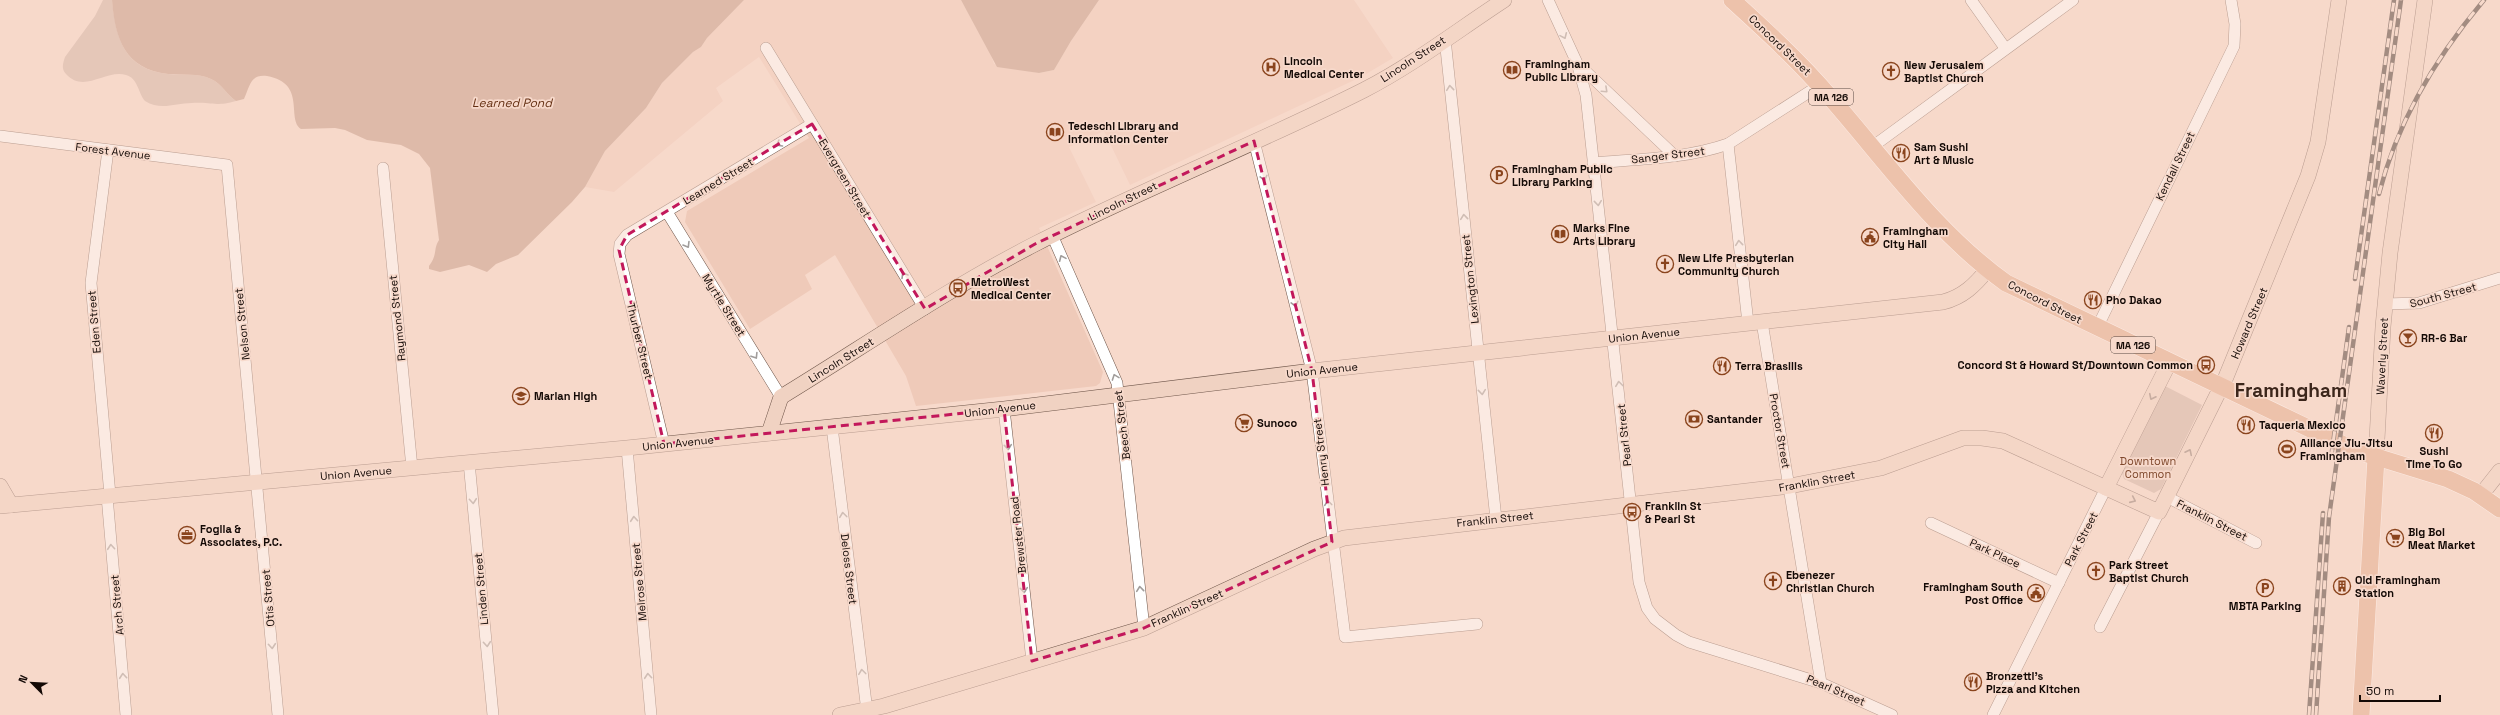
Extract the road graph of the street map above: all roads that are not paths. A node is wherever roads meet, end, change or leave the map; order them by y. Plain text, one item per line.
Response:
1 (1504, 0) edge
2 (1548, 0) edge
3 (1732, 0) edge
4 (1971, 0) edge
5 (2073, 0) edge
6 (2231, 0) edge
7 (2339, 0) edge
8 (2425, 0) edge
9 (1445, 39) junction
10 (766, 48) dead end
11 (2005, 48) junction
12 (1577, 63) junction
13 (1820, 85) junction
14 (812, 124) junction
15 (0, 136) edge
16 (1254, 140) junction
17 (1728, 144) junction
18 (1872, 147) junction
19 (108, 150) junction
20 (1675, 156) junction
21 (1593, 163) junction
22 (227, 166) joint
23 (382, 168) dead end
24 (667, 212) junction
25 (1052, 235) junction
26 (623, 239) joint
27 (1988, 270) junction
28 (2500, 278) edge
29 (2385, 304) junction
30 (924, 309) junction
31 (1755, 323) junction
32 (2097, 328) junction
33 (1613, 339) junction
34 (1478, 353) junction
35 (2169, 363) junction
36 (1312, 371) junction
37 (2221, 387) junction
38 (1119, 394) junction
39 (782, 397) junction
40 (1004, 408) junction
41 (832, 427) junction
42 (769, 433) junction
43 (664, 444) junction
44 (627, 448) junction
45 (2376, 458) junction
46 (469, 462) junction
47 (412, 468) junction
48 (2500, 471) edge
49 (257, 482) junction
50 (0, 486) edge
51 (1790, 486) junction
52 (2106, 488) junction
53 (2481, 495) junction
54 (108, 496) junction
55 (2167, 497) junction
56 (1632, 505) junction
57 (5, 506) edge
58 (2500, 509) edge
59 (2159, 512) junction
60 (1496, 519) junction
61 (1931, 523) dead end
62 (1332, 542) junction
63 (2256, 542) dead end
64 (2059, 583) junction
65 (1477, 624) dead end
66 (2100, 627) dead end
67 (1144, 628) junction
68 (1032, 661) junction
69 (1821, 682) junction
70 (867, 711) junction
71 (126, 715) edge
72 (278, 715) edge
73 (493, 715) edge
74 (652, 715) edge
75 (840, 715) edge
76 (1892, 715) edge
77 (1993, 715) edge
78 (2361, 715) edge

1 - 9 street, Lincoln Street
2 -> 12 street, Pearl Street
3 - 13 main road, Concord Street / MA 126
4 - 11 street
5 - 11 street
6 - 32 street, Kendall Street
7 - 37 street, Howard Street
8 - 29 street, Waverly Street
9 - 16 street, Lincoln Street
34 -> 9 street, Lexington Street
10 - 14 street, Evergreen Street
11 - 18 street
12 -> 20 street
12 - 21 street, Pearl Street
13 - 17 street, Sanger Street
13 - 18 main road, Concord Street / MA 126
14 -> 24 street, Learned Street
30 -> 14 street, Evergreen Street
15 - 19 street, Forest Avenue
16 - 25 street, Lincoln Street
16 -> 36 street, Henry Street
17 - 20 street, Sanger Street
31 -> 17 street, Proctor Street
18 - 27 main road, Concord Street / MA 126
19 - 22 street, Forest Avenue
19 - 54 street, Eden Street
20 - 21 street, Sanger Street
21 -> 33 street, Pearl Street
22 - 49 street, Nelson Street
23 - 47 street, Raymond Street
24 - 26 street, Learned Street
24 -> 39 street, Myrtle Street
25 - 30 street, Lincoln Street
38 -> 25 street, Beech Street
26 - 43 street, Thurber Street
27 - 31 street, Union Avenue
27 - 32 main road, Concord Street / MA 126
28 - 29 street, South Street
29 - 45 street, Waverly Street
30 - 39 street, Lincoln Street
31 - 33 street, Union Avenue
31 - 51 street, Proctor Street
32 - 35 main road, Concord Street / MA 126
33 - 34 street, Union Avenue
56 -> 33 street, Pearl Street
34 - 36 street, Union Avenue
34 -> 60 street, Lexington Street
35 - 37 main road, Concord Street / MA 126
35 -> 52 street, Park Street
36 - 38 street, Union Avenue
62 -> 36 street, Henry Street
37 - 45 main road, Concord Street / MA 126
55 -> 37 street, Howard Street
38 - 40 street, Union Avenue
67 -> 38 street, Beech Street
39 - 42 street
40 - 41 street, Union Avenue
40 -> 68 street, Brewster Road
41 - 42 street, Union Avenue
70 -> 41 street, Deloss Street
42 - 43 street, Union Avenue
43 - 44 street, Union Avenue
44 - 46 street, Union Avenue
74 -> 44 street, Melrose Street
45 - 53 main road, MA 126
45 - 78 main road, Waverly Street
46 - 47 street, Union Avenue
46 -> 73 street, Linden Street
47 - 49 street, Union Avenue
48 - 53 street
49 - 54 street, Union Avenue
49 -> 72 street, Otis Street
50 - 57 street
51 - 52 street, Franklin Street
51 - 56 street, Franklin Street
51 - 69 street, Proctor Street
52 -> 59 street, Franklin Street
52 - 64 street, Park Street
53 - 58 main road, MA 126
54 - 57 street, Union Avenue
71 -> 54 street, Arch Street
55 - 59 street, Howard Street
55 - 63 street, Franklin Street
56 - 60 street, Franklin Street
56 - 69 street, Pearl Street
59 - 66 street, Howard Street
60 - 62 street, Franklin Street
61 - 64 street, Park Place
62 - 65 street, Henry Street
62 - 67 street, Franklin Street
64 - 77 street, Park Street
67 - 68 street, Franklin Street
68 - 70 street, Franklin Street
69 - 76 street, Pearl Street
70 - 75 street, Franklin Street

